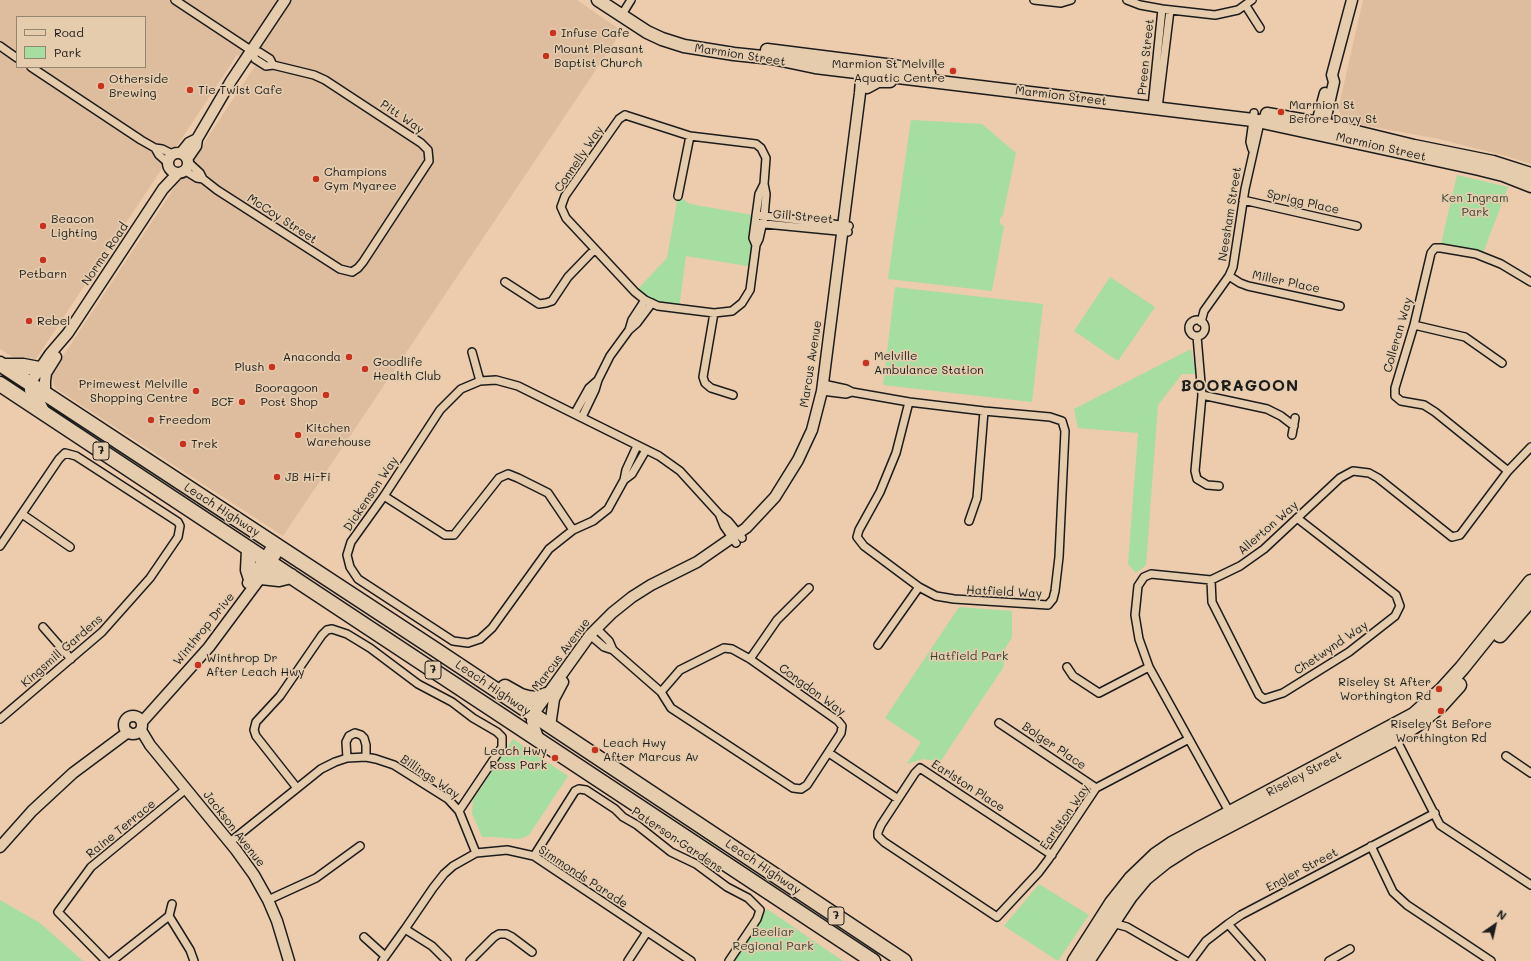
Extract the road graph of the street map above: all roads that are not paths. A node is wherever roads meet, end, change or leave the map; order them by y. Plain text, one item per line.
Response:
1 (175, 0) edge
2 (285, 0) edge
3 (598, 0) edge
4 (612, 0) edge
5 (1034, 0) edge
6 (1071, 0) edge
7 (1127, 0) edge
8 (1252, 0) edge
9 (1352, 0) edge
10 (1246, 6) junction
11 (626, 8) edge
12 (1162, 9) junction
13 (1170, 10) junction
14 (1260, 28) dead end
15 (0, 46) edge
16 (252, 51) junction
17 (16, 57) edge
18 (33, 68) edge
19 (866, 68) junction
20 (929, 80) junction
21 (866, 87) junction
22 (1155, 104) junction
23 (1257, 117) junction
24 (1320, 128) junction
25 (690, 136) junction
26 (179, 163) junction
27 (1531, 174) edge
28 (1531, 186) edge
29 (678, 196) dead end
30 (1243, 200) junction
31 (759, 220) junction
32 (1357, 226) dead end
33 (846, 229) junction
34 (595, 249) junction
35 (352, 272) joint
36 (1229, 276) junction
37 (505, 282) dead end
38 (1531, 282) edge
39 (649, 302) junction
40 (1340, 306) dead end
41 (714, 313) junction
42 (1201, 322) junction
43 (1414, 324) junction
44 (68, 333) junction
45 (1198, 336) junction
46 (472, 352) dead end
47 (1502, 363) dead end
48 (2, 365) edge
49 (39, 369) junction
50 (598, 380) junction
51 (480, 381) junction
52 (0, 384) edge
53 (31, 384) junction
54 (826, 388) junction
55 (46, 394) junction
56 (733, 394) dead end
57 (1202, 395) junction
58 (909, 402) junction
59 (984, 411) junction
60 (575, 414) junction
61 (46, 415) junction
62 (582, 417) junction
63 (1295, 418) dead end
64 (1294, 426) junction
65 (1292, 435) dead end
66 (637, 446) junction
67 (1531, 447) edge
68 (646, 450) junction
69 (1508, 471) junction
70 (624, 480) junction
71 (1219, 486) dead end
72 (384, 496) junction
73 (22, 514) junction
74 (1297, 518) junction
75 (969, 521) dead end
76 (573, 530) junction
77 (737, 538) junction
78 (0, 546) edge
79 (277, 546) junction
80 (70, 547) dead end
81 (249, 549) junction
82 (268, 561) junction
83 (292, 576) junction
84 (256, 578) junction
85 (1211, 580) junction
86 (1530, 584) edge
87 (919, 587) junction
88 (809, 588) dead end
89 (1531, 599) edge
90 (43, 627) dead end
91 (595, 634) junction
92 (878, 645) dead end
93 (436, 650) junction
94 (71, 659) junction
95 (750, 659) junction
96 (1067, 667) dead end
97 (1149, 667) junction
98 (661, 692) junction
99 (546, 695) junction
100 (534, 716) junction
101 (0, 719) edge
102 (999, 723) dead end
103 (550, 726) junction
104 (135, 727) junction
105 (1393, 733) junction
106 (1189, 739) junction
107 (539, 740) junction
108 (829, 753) junction
109 (1506, 756) dead end
110 (366, 757) junction
111 (347, 758) junction
112 (1531, 773) edge
113 (297, 788) junction
114 (1096, 788) junction
115 (186, 789) junction
116 (898, 799) junction
117 (673, 808) junction
118 (459, 810) junction
119 (1435, 813) junction
120 (1233, 817) junction
121 (0, 839) edge
122 (230, 842) junction
123 (360, 846) dead end
124 (1371, 846) junction
125 (0, 847) edge
126 (476, 853) junction
127 (1052, 855) junction
128 (534, 856) junction
129 (722, 860) junction
130 (768, 871) junction
131 (1530, 883) edge
132 (759, 886) junction
133 (268, 900) junction
134 (172, 904) dead end
135 (1123, 906) junction
136 (169, 916) junction
137 (997, 917) joint
138 (1228, 924) junction
139 (1109, 927) junction
140 (406, 929) junction
141 (1136, 931) junction
142 (647, 932) junction
143 (364, 937) dead end
144 (1350, 949) dead end
145 (532, 952) dead end
146 (383, 959) edge
147 (106, 961) edge
148 (112, 961) edge
149 (194, 961) edge
150 (289, 961) edge
151 (447, 961) edge
152 (470, 961) edge
153 (628, 961) edge
154 (691, 961) edge
155 (728, 961) edge
156 (873, 961) edge
157 (904, 961) edge
158 (1075, 961) edge
159 (1087, 961) edge
160 (1186, 961) edge
161 (1191, 961) edge
162 (1261, 961) edge
163 (1329, 961) edge
164 (1491, 961) edge

1 - 16 street, Pitt Way
2 - 16 street, Norma Road
3 - 11 main road, Marmion Street
4 - 11 main road, Marmion Street
5 - 6 street
7 - 12 street
8 - 10 street
9 - 24 street
10 - 13 street
10 - 14 street
11 - 19 main road, Marmion Street
12 - 13 street
12 - 22 street, Preen Street
13 - 22 street, Preen Street
15 - 17 street
16 - 26 street, Norma Road
16 - 35 street, Pitt Way
18 - 26 street, McCoy Street
19 - 20 main road, Marmion Street
19 - 21 street, Marcus Avenue
19 - 22 main road, Marmion Street
19 - 33 street, Marcus Avenue
20 - 21 main road
20 - 22 main road, Marmion Street
21 - 33 street, Marcus Avenue
22 - 23 main road, Marmion Street
23 - 24 main road, Marmion Street
23 - 30 street, Neesham Street
24 - 27 main road, Marmion Street
24 - 28 main road, Marmion Street
25 - 29 street
25 - 31 street, Connelly Way
25 - 34 street, Connelly Way
26 - 35 street, McCoy Street
26 - 44 street, Norma Road
30 - 32 street, Sprigg Place
30 - 36 street, Neesham Street
31 - 33 street, Gill Street
31 - 41 street, Connelly Way
33 - 54 street, Marcus Avenue
34 - 37 street
34 - 39 street, Connelly Way
36 - 40 street, Miller Place
36 - 42 street, Neesham Street
38 - 43 street, Colleran Way
39 - 41 street, Connelly Way
39 - 50 street
41 - 56 street
42 - 45 street, Neesham Street
42 - 45 street, Neesham Street
43 - 47 street
43 - 69 street, Colleran Way
44 - 49 street, Norma Road
44 - 55 street, Norma Road
45 - 57 street, Neesham Street
46 - 51 street
48 - 49 highway
48 - 53 highway, Leach Highway / 7
49 - 53 street, Norma Road
50 - 60 street
50 - 62 street
51 - 60 street, Dickenson Way
51 - 72 street, Dickenson Way
52 - 61 highway, Leach Highway / 7
53 - 55 highway, Leach Highway / 7
53 - 61 street
54 - 58 street, Hatfield Way
54 - 77 street, Marcus Avenue
55 - 79 highway, Leach Highway / 7
57 - 64 street
57 - 71 street, Neesham Street
58 - 59 street, Hatfield Way
58 - 87 street, Hatfield Way
59 - 75 street
59 - 87 street, Hatfield Way
60 - 62 street, Dickenson Way
61 - 81 highway, Leach Highway / 7
62 - 66 street, Dickenson Way
63 - 64 street
64 - 65 street
66 - 68 street, Dickenson Way
66 - 70 street, Dickenson Way
67 - 69 street, Allerton Way
68 - 70 street, Dickenson Way
68 - 77 street, Dickenson Way
69 - 74 street, Allerton Way
70 - 76 street, Dickenson Way
72 - 76 street
72 - 76 street, Dickenson Way
73 - 78 street, Kingsmill Gardens
73 - 80 street
73 - 94 street, Kingsmill Gardens
74 - 85 street, Allerton Way
74 - 85 street, Chetwynd Way
77 - 91 street, Marcus Avenue
79 - 82 street, Winthrop Drive
79 - 93 highway, Leach Highway / 7
81 - 82 highway, Leach Highway / 7
81 - 84 highway
82 - 83 highway, Leach Highway / 7
82 - 84 street, Winthrop Drive
83 - 84 highway
83 - 107 highway, Leach Highway / 7
84 - 104 street, Winthrop Drive
85 - 97 street
86 - 105 highway, Riseley Street
87 - 92 street
88 - 95 street
89 - 105 highway, Riseley Street
90 - 94 street
91 - 98 street, Congdon Way
91 - 99 street, Marcus Avenue
91 - 103 street, Marcus Avenue
93 - 99 highway
93 - 100 highway, Leach Highway / 7
94 - 101 street, Kingsmill Gardens
95 - 98 street, Congdon Way
95 - 108 street, Congdon Way
96 - 97 street
97 - 106 street
98 - 108 street, Congdon Way
99 - 100 street, Marcus Avenue
100 - 103 highway, Leach Highway / 7
100 - 107 street
102 - 114 street, Bolger Place
103 - 117 highway, Leach Highway / 7
104 - 115 street, Jackson Avenue
104 - 121 street, Winthrop Drive
104 - 125 street, Winthrop Drive
105 - 119 street
105 - 120 highway, Riseley Street
106 - 114 street, Earlston Way
106 - 120 street
107 - 129 highway, Leach Highway / 7
108 - 116 street
109 - 112 street
110 - 111 street, Billings Way
110 - 111 street
110 - 118 street, Billings Way
111 - 113 street, Billings Way
113 - 118 street
113 - 122 street, Billings Way
114 - 127 street, Earlston Way
115 - 122 street, Jackson Avenue
115 - 147 street, Raine Terrace
116 - 127 street, Earlston Place
116 - 137 street, Earlston Place
117 - 129 highway
117 - 130 highway, Leach Highway / 7
118 - 126 street, Billings Way
119 - 124 street, Engler Street
119 - 131 street
120 - 135 highway, Riseley Street
120 - 158 highway, Riseley Street
122 - 133 street, Jackson Avenue
123 - 133 street
124 - 138 street, Engler Street
124 - 164 street
126 - 128 street, Simmonds Parade
126 - 140 street, Simmonds Parade
127 - 137 street, Earlston Way
128 - 142 street, Simmonds Parade
128 - 155 street, Paterson Gardens
129 - 132 highway, Leach Highway / 7
130 - 132 highway
130 - 157 highway, Leach Highway / 7
132 - 156 highway, Leach Highway / 7
133 - 150 street, Jackson Avenue
134 - 136 street
135 - 139 highway, Riseley Street
135 - 141 street
136 - 148 street
136 - 149 street
138 - 161 street, Engler Street
138 - 162 street
139 - 141 street
139 - 159 highway, Riseley Street
140 - 146 street, Simmonds Parade
140 - 151 street
141 - 160 street
142 - 153 street
142 - 154 street, Simmonds Parade
143 - 146 street
144 - 163 street
145 - 152 street

